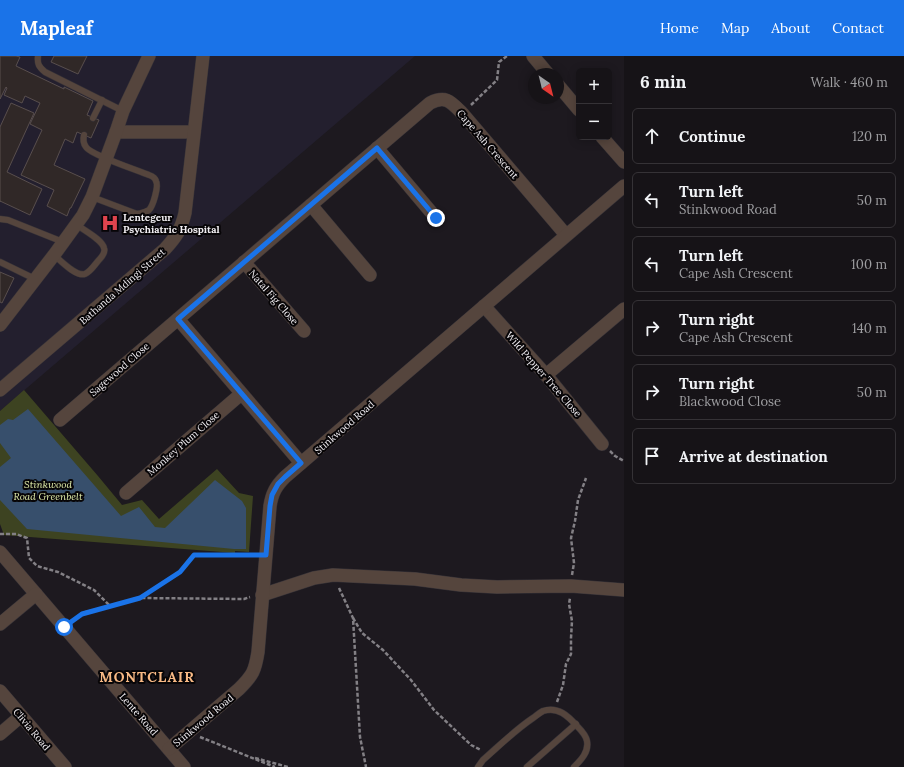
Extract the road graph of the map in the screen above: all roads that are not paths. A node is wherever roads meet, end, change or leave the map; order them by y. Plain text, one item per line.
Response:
1 (38, 56) edge
2 (149, 56) edge
3 (203, 56) edge
4 (533, 56) edge
5 (543, 68) edge
6 (564, 92) edge
7 (102, 100) junction
8 (576, 106) edge
9 (123, 111) junction
10 (93, 118) dead end
11 (116, 132) junction
12 (194, 132) junction
13 (84, 135) dead end
14 (605, 140) edge
15 (377, 148) junction
16 (106, 159) junction
17 (624, 162) edge
18 (624, 186) edge
19 (92, 197) junction
20 (310, 205) junction
21 (436, 218) dead end
22 (0, 219) edge
23 (76, 224) junction
24 (566, 236) junction
25 (63, 242) junction
26 (54, 255) junction
27 (0, 262) edge
28 (244, 262) junction
29 (370, 275) dead end
30 (35, 279) junction
31 (484, 306) junction
32 (624, 309) edge
33 (178, 319) junction
34 (0, 325) edge
35 (304, 331) dead end
36 (546, 376) junction
37 (0, 390) edge
38 (241, 394) junction
39 (60, 420) dead end
40 (602, 444) dead end
41 (301, 463) junction
42 (126, 493) dead end
43 (0, 552) edge
44 (624, 590) edge
45 (36, 594) junction
46 (262, 594) junction
47 (0, 624) edge
48 (0, 691) edge
49 (21, 716) junction
50 (576, 724) junction
51 (0, 734) edge
52 (169, 749) junction
53 (65, 767) edge
54 (184, 767) edge
55 (478, 767) edge
56 (527, 767) edge
57 (574, 767) edge

1 - 7 lane
2 - 9 street
3 - 12 street, Bathanda Mdingi Street
4 - 5 street
6 - 8 street
7 - 9 lane
7 - 10 lane
9 - 11 street
11 - 12 street
11 - 16 street
12 - 37 street, Bathanda Mdingi Street
13 - 16 lane
14 - 17 street
15 - 20 street, Cape Ash Crescent
15 - 21 street
15 - 24 street, Cape Ash Crescent
16 - 19 street
16 - 19 lane
18 - 24 street, Stinkwood Road
19 - 23 street
20 - 28 street, Cape Ash Crescent
20 - 29 street
22 - 25 lane
23 - 25 street
23 - 26 lane
24 - 31 street, Stinkwood Road
25 - 26 street
26 - 30 street
27 - 30 lane
28 - 33 street, Cape Ash Crescent
28 - 35 street, Natal Fig Close
30 - 34 street
31 - 36 street, Wild Pepper Tree Close
31 - 41 street, Stinkwood Road
32 - 36 street
33 - 38 street
33 - 39 street, Sagewood Close
36 - 40 street, Wild Pepper Tree Close
38 - 41 street
38 - 42 street, Monkey Plum Close
41 - 46 street, Stinkwood Road
43 - 45 street, Lente Road
44 - 46 street
45 - 47 street
45 - 52 street, Lente Road
46 - 52 street, Stinkwood Road
48 - 49 street, Clivia Road
49 - 51 street
49 - 53 street, Clivia Road
50 - 55 lane
50 - 56 lane
50 - 57 lane
52 - 54 street, Lente Road

